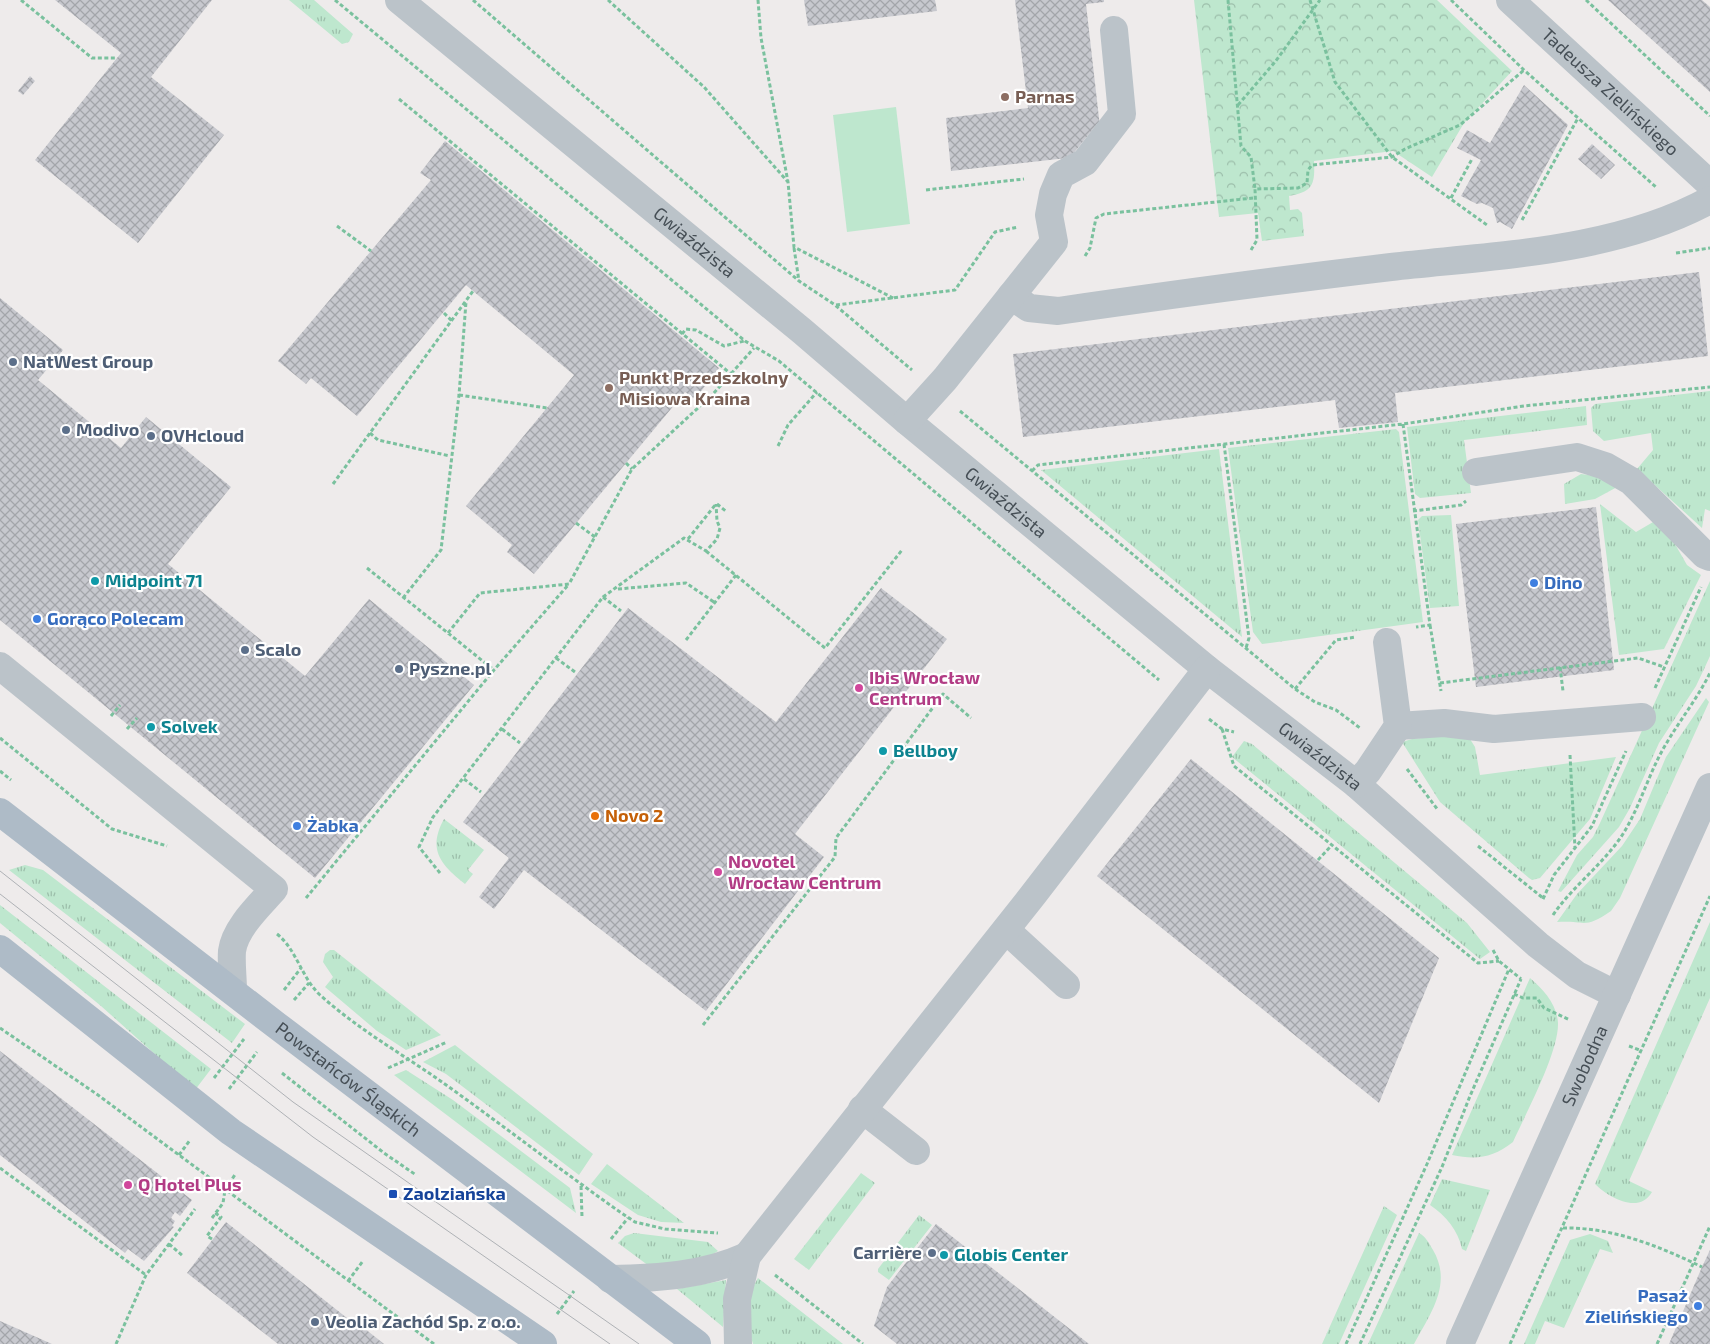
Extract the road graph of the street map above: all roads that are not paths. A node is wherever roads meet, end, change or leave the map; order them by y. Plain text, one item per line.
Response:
1 (399, 0) edge
2 (1510, 0) edge
3 (1114, 30) dead end
4 (1710, 184) edge
5 (1710, 200) edge
6 (1011, 296) junction
7 (907, 421) junction
8 (1476, 472) dead end
9 (1710, 557) edge
10 (1374, 639) road end
11 (0, 666) edge
12 (1208, 669) junction
13 (1642, 717) road end
14 (1391, 736) junction
15 (1356, 784) junction
16 (1710, 787) edge
17 (0, 812) edge
18 (1006, 930) junction
19 (0, 949) edge
20 (1066, 985) dead end
21 (233, 991) junction
22 (1617, 995) junction
23 (862, 1109) junction
24 (916, 1152) dead end
25 (747, 1256) junction
26 (610, 1279) junction
27 (543, 1344) edge
28 (697, 1344) edge
29 (738, 1344) edge
30 (1460, 1344) edge

1 - 7 street, Gwiaździsta
2 - 4 street, Tadeusza Zielińskiego
3 - 6 street
5 - 6 street
6 - 7 street
7 - 12 street, Gwiaździsta
8 - 9 street
10 - 14 street
11 - 21 street
12 - 15 street, Gwiaździsta
12 - 18 street
13 - 14 street
14 - 15 street
15 - 22 street, Gwiaździsta
16 - 22 street, Swobodna
17 - 21 main road, Powstańców Śląskich
18 - 20 street
18 - 23 street
19 - 27 main road
21 - 26 main road, Powstańców Śląskich
22 - 30 street, Swobodna
23 - 24 street
23 - 25 street
25 - 26 street
25 - 29 street
26 - 28 main road, Powstańców Śląskich

